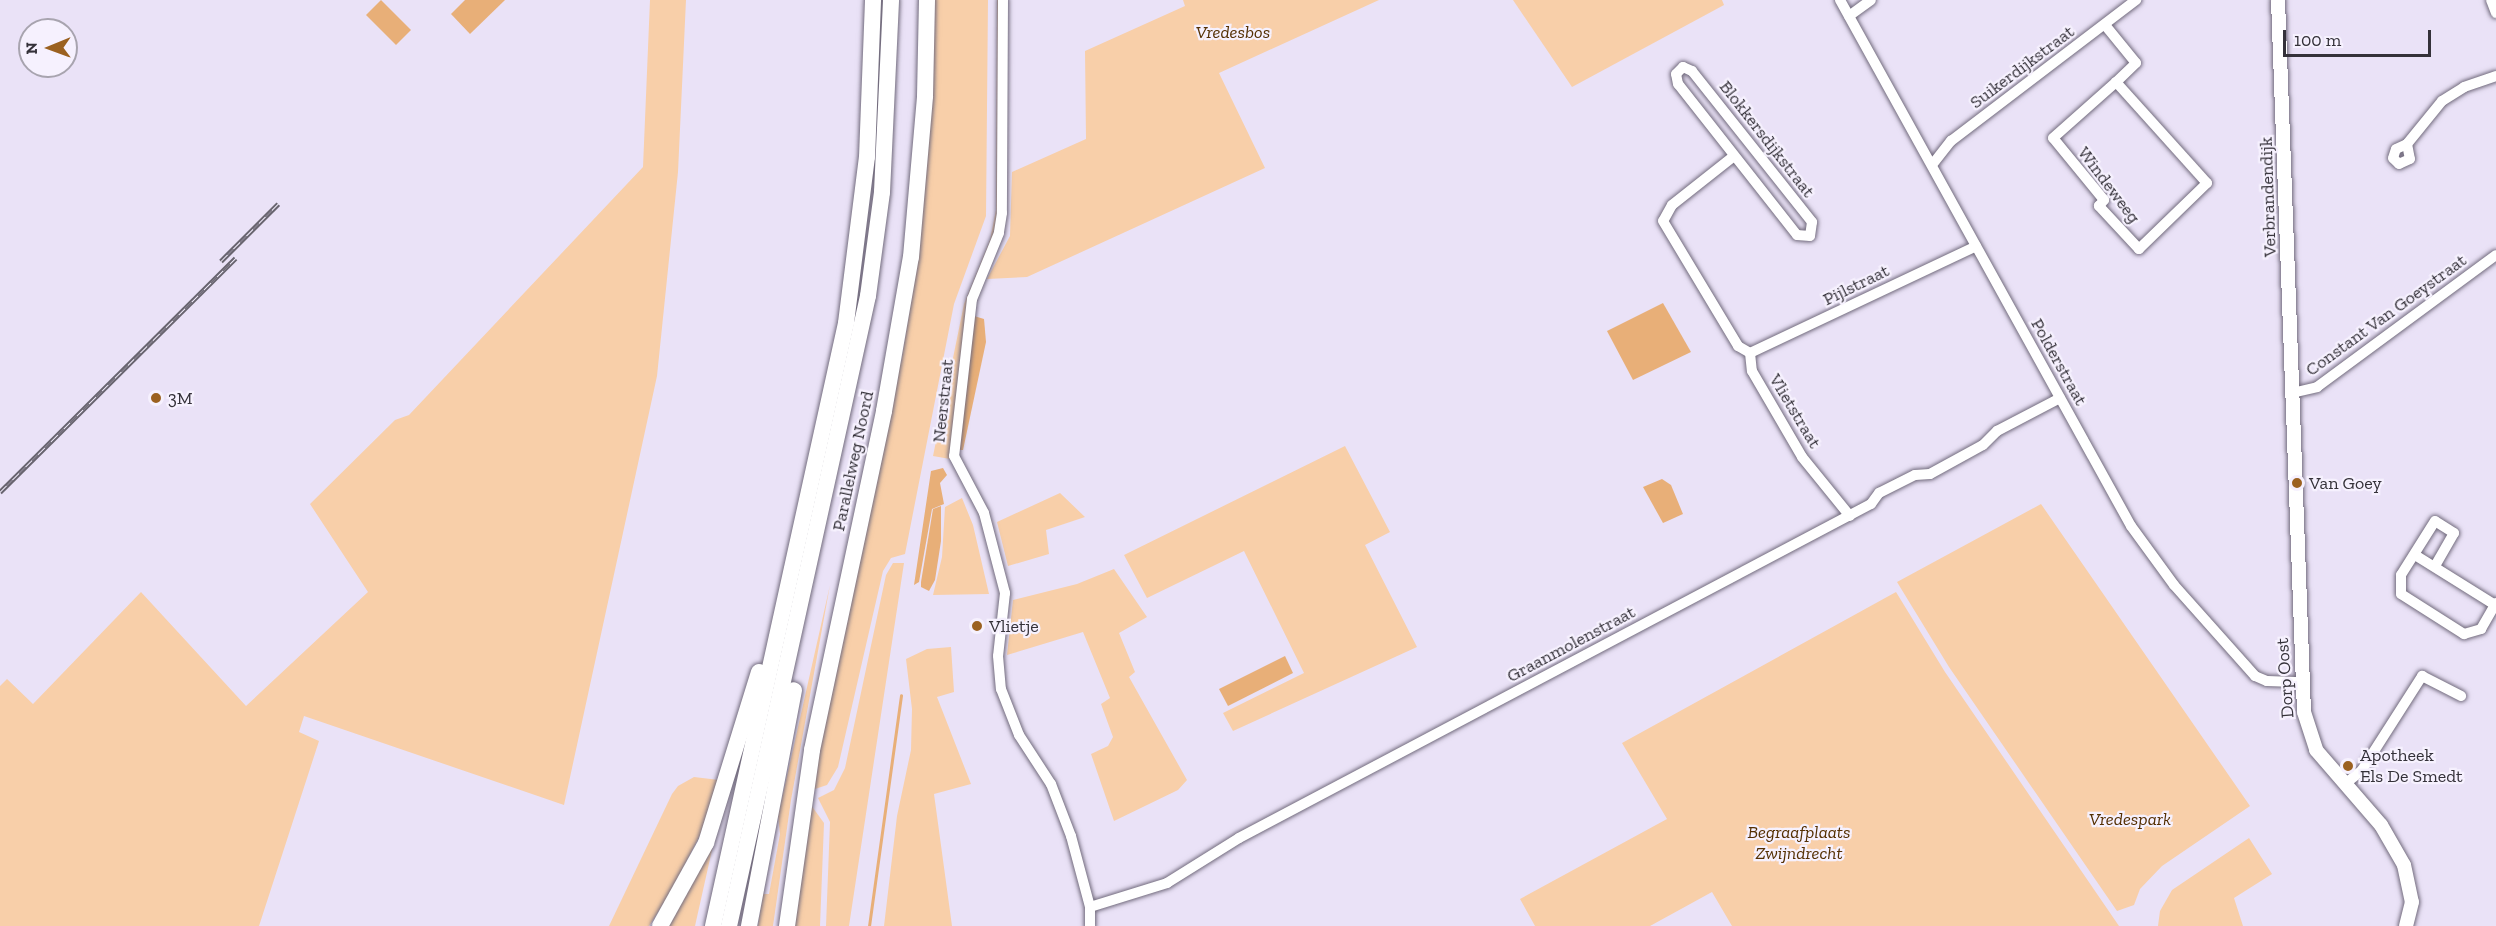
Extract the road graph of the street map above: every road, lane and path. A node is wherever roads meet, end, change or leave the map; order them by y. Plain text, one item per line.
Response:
1 (873, 0) edge
2 (891, 0) edge
3 (917, 0) edge
4 (927, 0) edge
5 (1003, 0) edge
6 (1840, 0) edge
7 (1871, 0) edge
8 (2136, 0) edge
9 (2278, 0) edge
10 (2491, 0) edge
11 (2496, 13) edge
12 (1849, 16) junction
13 (2105, 25) junction
14 (2496, 76) edge
15 (2116, 82) junction
16 (2407, 144) dead end
17 (1734, 156) junction
18 (1932, 165) junction
19 (1665, 228) joint
20 (1976, 246) junction
21 (2496, 255) edge
22 (1750, 353) junction
23 (2292, 393) junction
24 (2060, 398) junction
25 (1850, 516) junction
26 (2415, 555) junction
27 (2435, 566) junction
28 (796, 595) junction
29 (2495, 604) edge
30 (2302, 682) junction
31 (2461, 696) dead end
32 (2345, 784) junction
33 (1090, 907) junction
34 (660, 926) edge
35 (713, 926) edge
36 (729, 926) edge
37 (749, 926) edge
38 (778, 926) edge
39 (787, 926) edge
40 (1090, 926) edge
41 (2406, 926) edge

1 - 28 highway
2 - 28 highway
3 - 38 highway, Parallelweg Noord
4 - 39 highway, Parallelweg Noord
5 - 33 street, Neerstraat
6 - 12 street, Polderstraat
7 - 12 street
8 - 13 street, Suikerdijkstraat
9 - 23 main road, Verbrandendijk
10 - 11 street
12 - 18 street, Polderstraat
13 - 15 street, Windeweeg
13 - 18 street, Suikerdijkstraat
14 - 16 street
15 - 15 street, Windeweeg
17 - 17 street, Blokkersdijkstraat
17 - 19 street, Blokkersdijkstraat
18 - 20 street, Polderstraat
19 - 22 street, Vlietstraat
20 - 22 street, Pijlstraat
20 - 24 street, Polderstraat
21 - 23 street, Constant Van Goeystraat
22 - 25 street, Vlietstraat
23 - 30 main road, Dorp Oost
24 - 25 street, Graanmolenstraat
24 - 30 street, Polderstraat
25 - 33 street, Graanmolenstraat
26 - 27 street
26 - 27 street
26 - 29 street
27 - 29 street
28 - 34 highway
28 - 35 highway
28 - 36 highway
28 - 37 highway
30 - 32 main road, Dorp Oost
31 - 32 street
32 - 41 main road, Dorp Oost
33 - 40 street, Neerstraat

